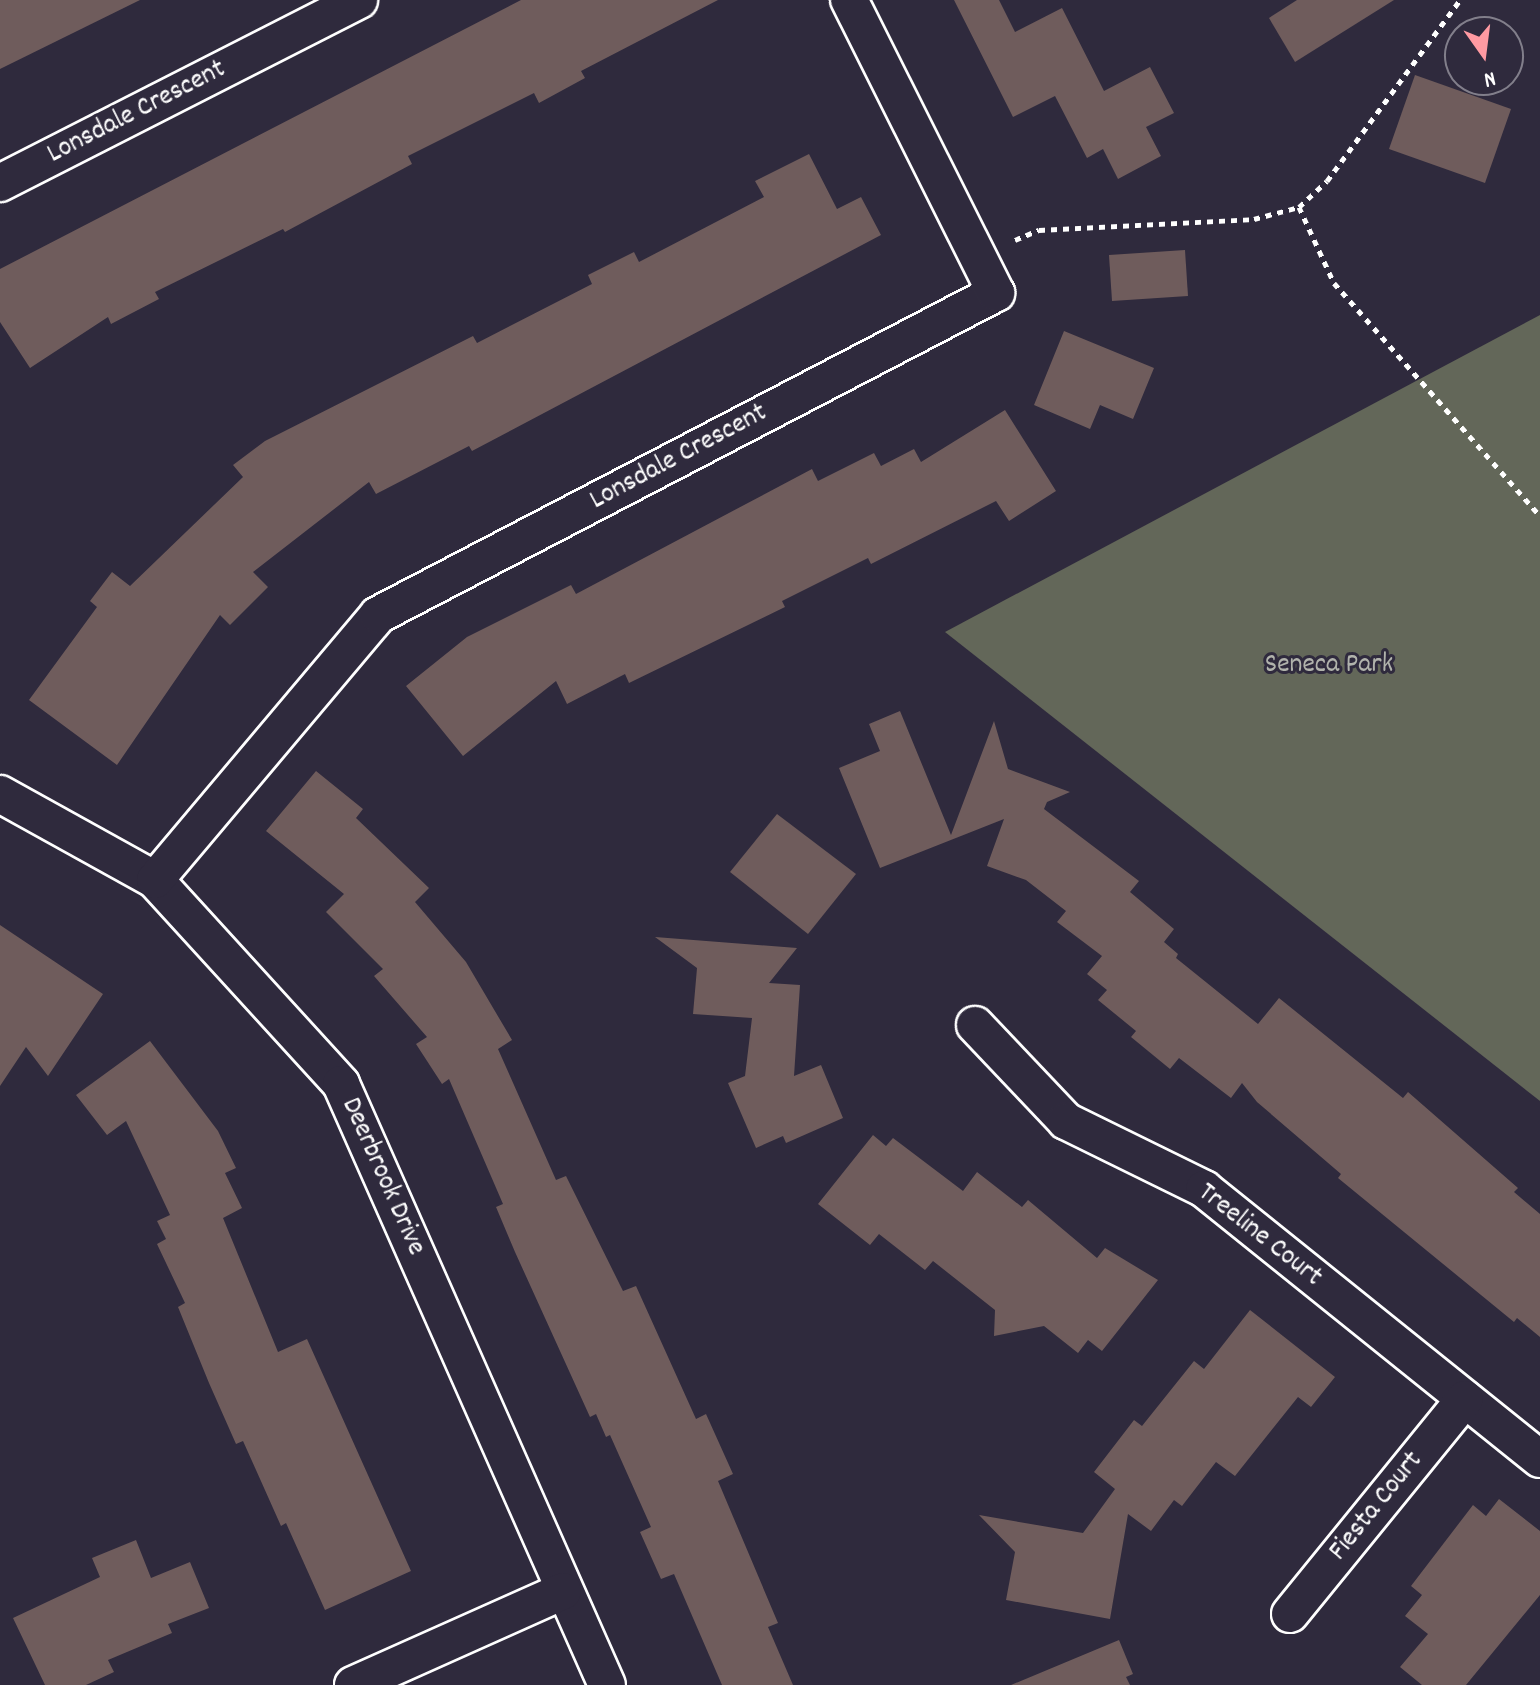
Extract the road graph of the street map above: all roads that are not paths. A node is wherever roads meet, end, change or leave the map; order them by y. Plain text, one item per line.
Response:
1 (359, 0) edge
2 (849, 0) edge
3 (0, 183) edge
4 (0, 794) edge
5 (155, 880) junction
6 (975, 1025) dead end
7 (1465, 1399) junction
8 (1540, 1459) edge
9 (563, 1591) junction
10 (1290, 1614) dead end
11 (353, 1685) edge
12 (607, 1685) edge

1 - 3 street, Lonsdale Crescent
2 - 5 street, Lonsdale Crescent
4 - 5 street, Deerbrook Drive
5 - 9 street, Deerbrook Drive
6 - 7 street, Treeline Court
7 - 8 street, Treeline Court
7 - 10 street, Fiesta Court
9 - 11 street
9 - 12 street, Deerbrook Drive

